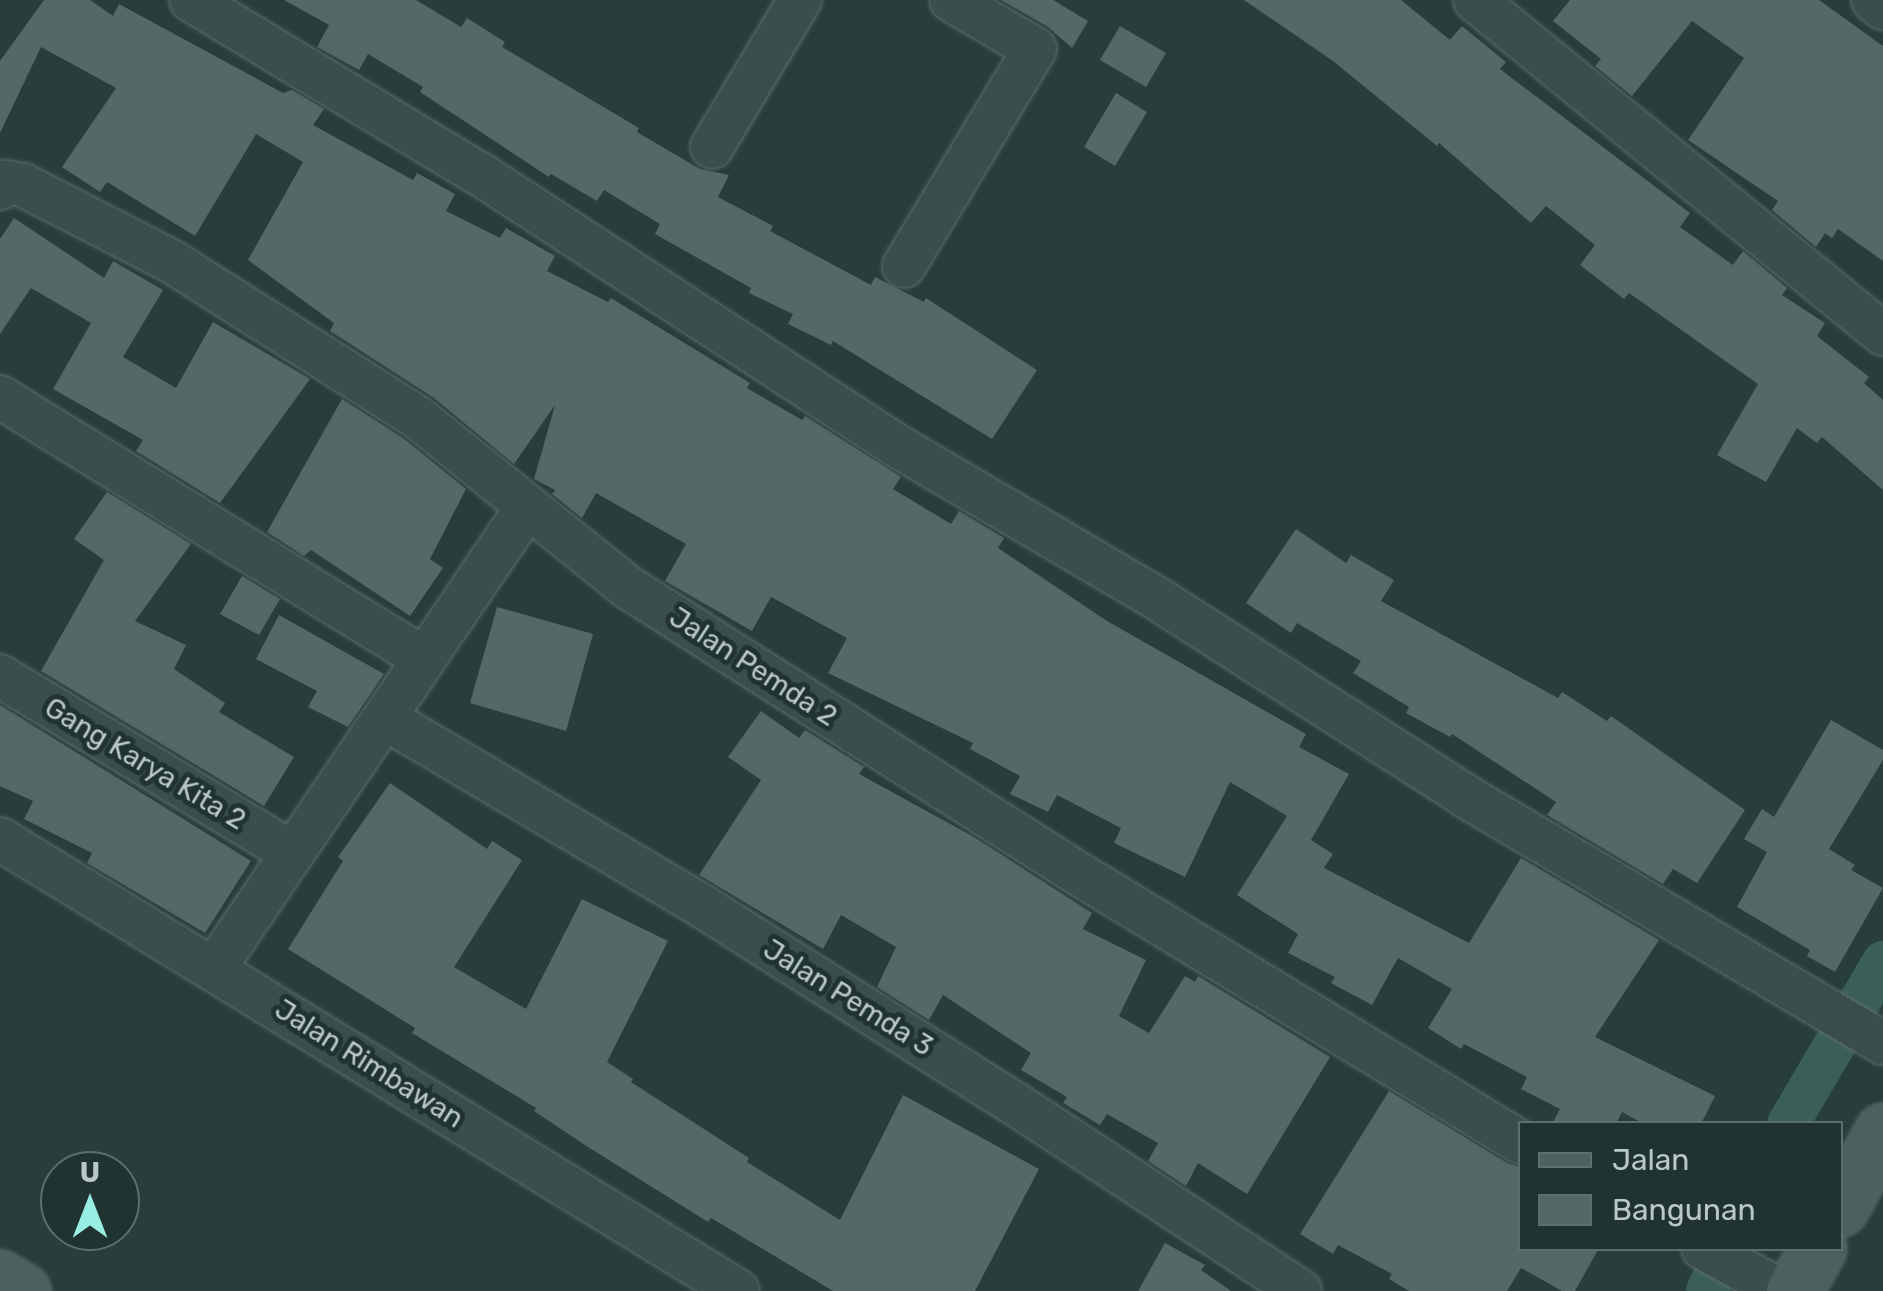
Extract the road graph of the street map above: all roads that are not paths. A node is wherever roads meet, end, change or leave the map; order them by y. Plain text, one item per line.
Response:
1 (191, 0) edge
2 (800, 0) edge
3 (951, 0) edge
4 (1475, 0) edge
5 (1873, 0) edge
6 (1883, 8) edge
7 (712, 147) dead end
8 (0, 188) edge
9 (904, 266) dead end
10 (1883, 334) edge
11 (0, 397) edge
12 (526, 508) junction
13 (424, 659) junction
14 (0, 676) edge
15 (386, 718) junction
16 (0, 839) edge
17 (291, 852) junction
18 (214, 969) junction
19 (1877, 1040) edge
20 (1883, 1131) edge
21 (1518, 1141) edge
22 (1843, 1203) edge
23 (1816, 1251) edge
24 (1720, 1258) edge
25 (0, 1278) edge
26 (22, 1291) edge
27 (738, 1291) edge
28 (1300, 1291) edge
29 (1781, 1291) edge
30 (1794, 1291) edge

1 - 19 street
2 - 7 street
3 - 9 street
4 - 10 street
5 - 6 street
8 - 12 street, Jalan Pemda 2
11 - 13 street
12 - 13 street
12 - 21 street, Jalan Pemda 2
13 - 15 street
14 - 17 street, Gang Karya Kita 2
15 - 17 street
15 - 28 street, Jalan Pemda 3
16 - 18 street, Jalan Rimbawan
17 - 18 street
18 - 27 street, Jalan Rimbawan
20 - 22 street
23 - 30 street
24 - 29 street
25 - 26 street

